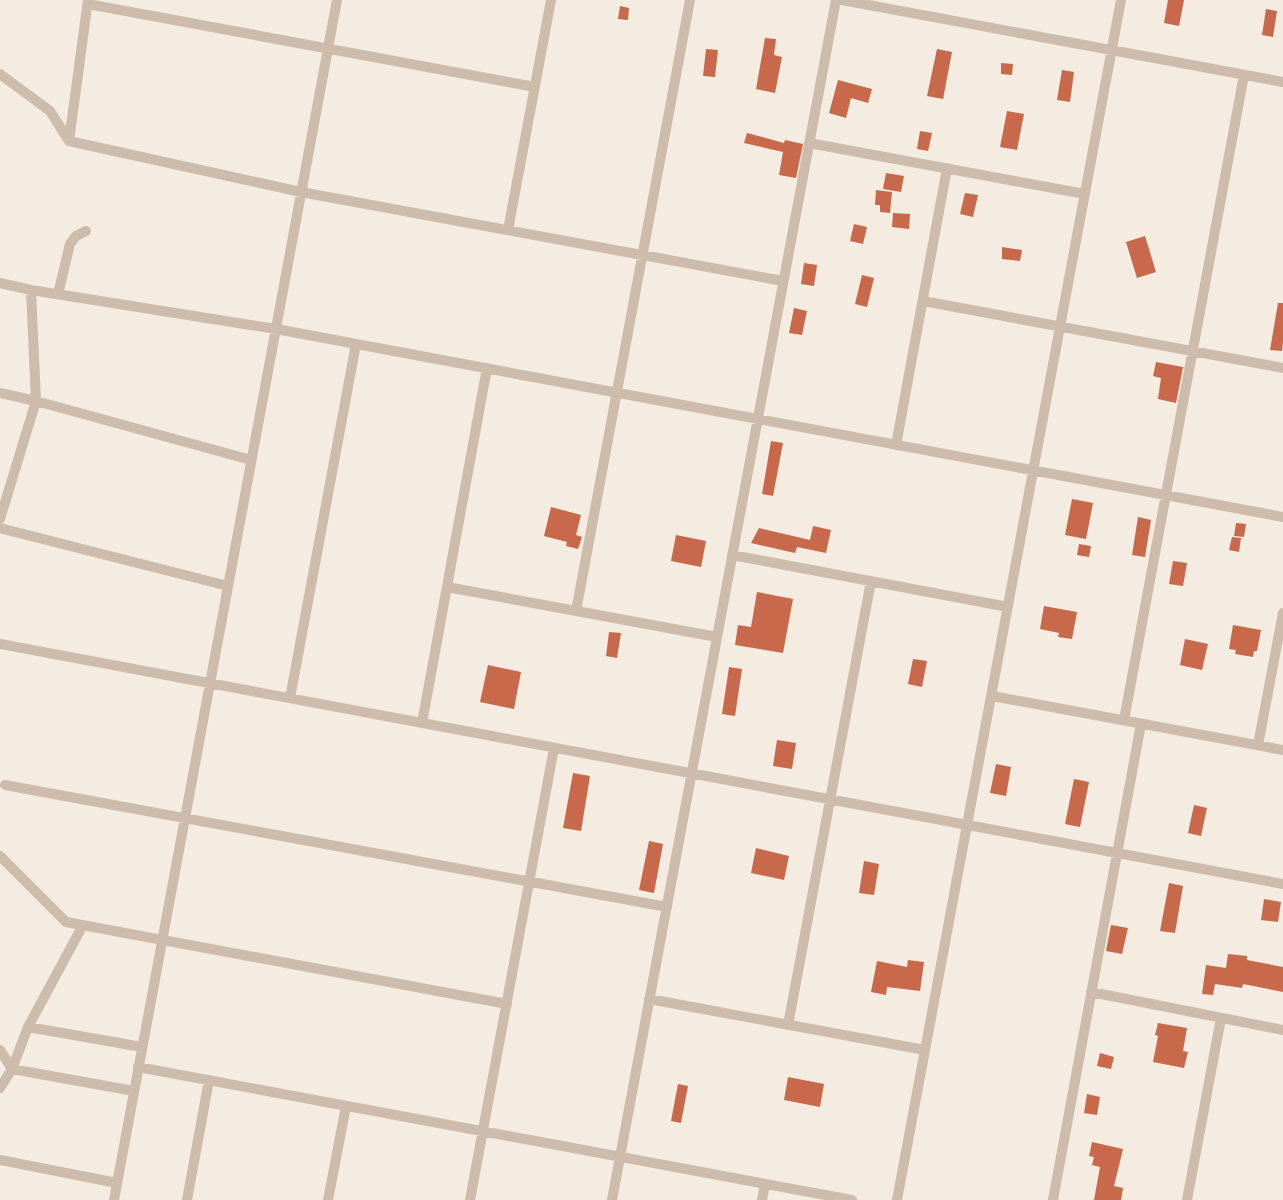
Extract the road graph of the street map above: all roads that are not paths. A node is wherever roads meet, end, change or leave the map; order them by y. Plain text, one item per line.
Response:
1 (337, 0) edge
2 (551, 0) edge
3 (690, 0) edge
4 (836, 0) edge
5 (842, 0) edge
6 (1121, 0) edge
7 (88, 2) edge
8 (328, 48) junction
9 (1112, 50) junction
10 (0, 74) edge
11 (1244, 75) junction
12 (1283, 82) edge
13 (535, 87) junction
14 (69, 141) junction
15 (809, 143) junction
16 (947, 168) junction
17 (301, 192) junction
18 (1085, 194) junction
19 (508, 230) junction
20 (86, 231) dead end
21 (642, 255) junction
22 (783, 281) junction
23 (0, 283) edge
24 (31, 290) junction
25 (58, 294) junction
26 (922, 301) junction
27 (1060, 327) junction
28 (276, 329) junction
29 (356, 344) junction
30 (1193, 351) junction
31 (487, 368) junction
32 (1283, 368) edge
33 (0, 393) edge
34 (617, 393) junction
35 (36, 401) junction
36 (757, 419) junction
37 (896, 445) junction
38 (252, 460) junction
39 (1034, 470) junction
40 (1166, 495) junction
41 (1283, 517) edge
42 (0, 519) edge
43 (0, 528) edge
44 (732, 555) junction
45 (871, 581) junction
46 (228, 586) junction
47 (447, 587) junction
48 (1008, 607) junction
49 (576, 611) junction
50 (1283, 613) edge
51 (717, 637) junction
52 (0, 644) edge
53 (210, 684) junction
54 (992, 696) junction
55 (290, 698) junction
56 (1124, 720) junction
57 (422, 723) junction
58 (1141, 724) junction
59 (1258, 745) junction
60 (554, 748) junction
61 (1283, 750) edge
62 (691, 773) junction
63 (5, 785) dead end
64 (830, 799) junction
65 (185, 818) junction
66 (968, 825) junction
67 (1117, 853) junction
68 (0, 856) edge
69 (530, 881) junction
70 (1283, 884) edge
71 (667, 907) junction
72 (83, 925) junction
73 (162, 940) junction
74 (1091, 992) junction
75 (649, 999) junction
76 (507, 1004) junction
77 (1221, 1018) junction
78 (788, 1025) junction
79 (28, 1028) junction
80 (1283, 1030) edge
81 (142, 1047) junction
82 (0, 1050) edge
83 (925, 1050) junction
84 (138, 1067) junction
85 (12, 1069) junction
86 (209, 1080) junction
87 (0, 1088) edge
88 (134, 1091) junction
89 (346, 1106) junction
90 (483, 1131) junction
91 (620, 1157) junction
92 (0, 1160) edge
93 (117, 1183) junction
94 (765, 1184) junction
95 (114, 1200) edge
96 (187, 1200) edge
97 (328, 1200) edge
98 (470, 1200) edge
99 (612, 1200) edge
100 (762, 1200) edge
101 (852, 1200) edge
102 (897, 1200) edge
103 (1053, 1200) edge
104 (1187, 1200) edge

1 - 8 street
2 - 13 street
3 - 21 street
4 - 15 street
5 - 9 street
6 - 9 street
7 - 8 street
7 - 14 street
8 - 13 street
8 - 17 street
9 - 11 street
9 - 18 street
10 - 14 street
11 - 12 street
11 - 30 street
13 - 19 street
14 - 17 street
15 - 16 street
15 - 22 street
16 - 18 street
16 - 26 street
17 - 19 street
17 - 28 street
18 - 27 street
19 - 21 street
20 - 25 street
21 - 22 street
21 - 34 street
22 - 36 street
23 - 24 street
24 - 25 street
24 - 35 street
25 - 28 street
26 - 27 street
26 - 37 street
27 - 30 street
27 - 39 street
28 - 29 street
28 - 38 street
29 - 31 street
29 - 55 street
30 - 32 street
30 - 40 street
31 - 34 street
31 - 47 street
33 - 35 street
34 - 36 street
34 - 49 street
35 - 38 street
35 - 42 street
36 - 37 street
36 - 44 street
37 - 39 street
38 - 46 street
39 - 40 street
39 - 48 street
40 - 41 street
40 - 56 street
43 - 46 street
44 - 45 street
44 - 51 street
45 - 48 street
45 - 64 street
46 - 53 street
47 - 49 street
47 - 57 street
48 - 54 street
49 - 51 street
50 - 59 street
51 - 62 street
52 - 53 street
53 - 55 street
53 - 65 street
54 - 56 street
54 - 66 street
55 - 57 street
56 - 58 street
57 - 60 street
58 - 59 street
58 - 67 street
59 - 61 street
60 - 62 street
60 - 69 street
62 - 64 street
62 - 71 street
63 - 65 street
64 - 66 street
64 - 78 street
65 - 69 street
65 - 73 street
66 - 67 street
66 - 83 street
67 - 70 street
67 - 74 street
68 - 72 street
69 - 71 street
69 - 76 street
71 - 75 street
72 - 73 street
72 - 79 street
73 - 76 street
73 - 81 street
74 - 77 street
74 - 103 street
75 - 78 street
75 - 91 street
76 - 90 street
77 - 80 street
77 - 104 street
78 - 83 street
79 - 81 street
79 - 85 street
81 - 84 street
82 - 85 street
83 - 102 street
84 - 86 street
84 - 88 street
85 - 87 street
85 - 88 street
86 - 89 street
86 - 96 street
88 - 93 street
89 - 90 street
89 - 97 street
90 - 91 street
90 - 98 street
91 - 94 street
91 - 99 street
92 - 93 street
93 - 95 street
94 - 100 street
94 - 101 street

